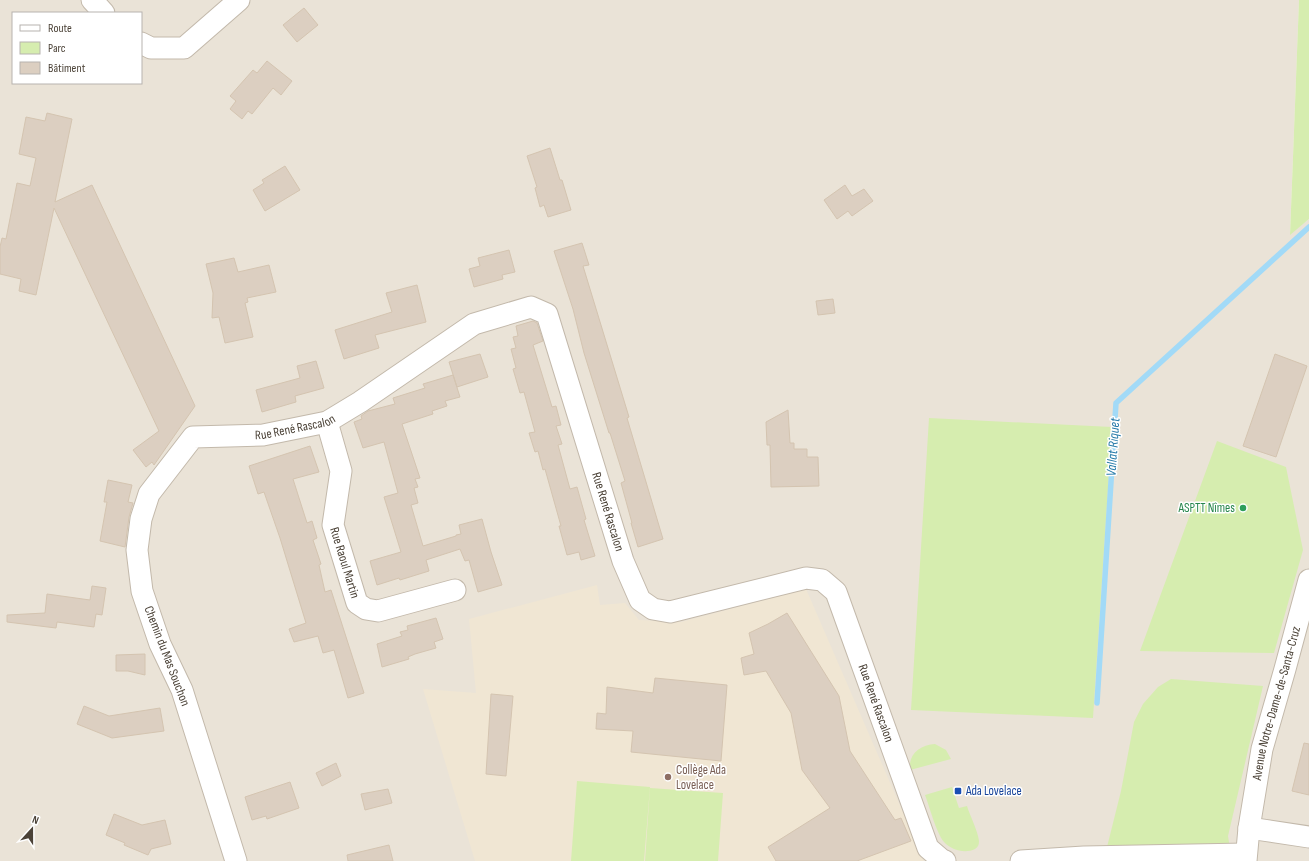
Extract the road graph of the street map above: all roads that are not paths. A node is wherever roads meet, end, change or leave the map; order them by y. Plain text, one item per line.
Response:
1 (92, 0) edge
2 (239, 0) edge
3 (103, 12) edge
4 (142, 44) edge
5 (327, 422) junction
6 (193, 437) joint
7 (1309, 580) edge
8 (455, 590) dead end
9 (1249, 828) junction
10 (1309, 837) edge
11 (1246, 858) edge
12 (236, 861) edge
13 (945, 861) edge
14 (1020, 861) edge
15 (1026, 861) edge

1 - 3 street
2 - 4 street
5 - 6 street, Rue René Rascalon
5 - 8 street, Rue Raoul Martin
5 - 13 street, Rue René Rascalon
6 - 12 street, Chemin du Mas Souchon
7 - 9 street, Avenue Notre-Dame-de-Santa-Cruz
9 - 10 street
9 - 11 street, Avenue Notre-Dame-de-Santa-Cruz
11 - 15 street
14 - 15 street

